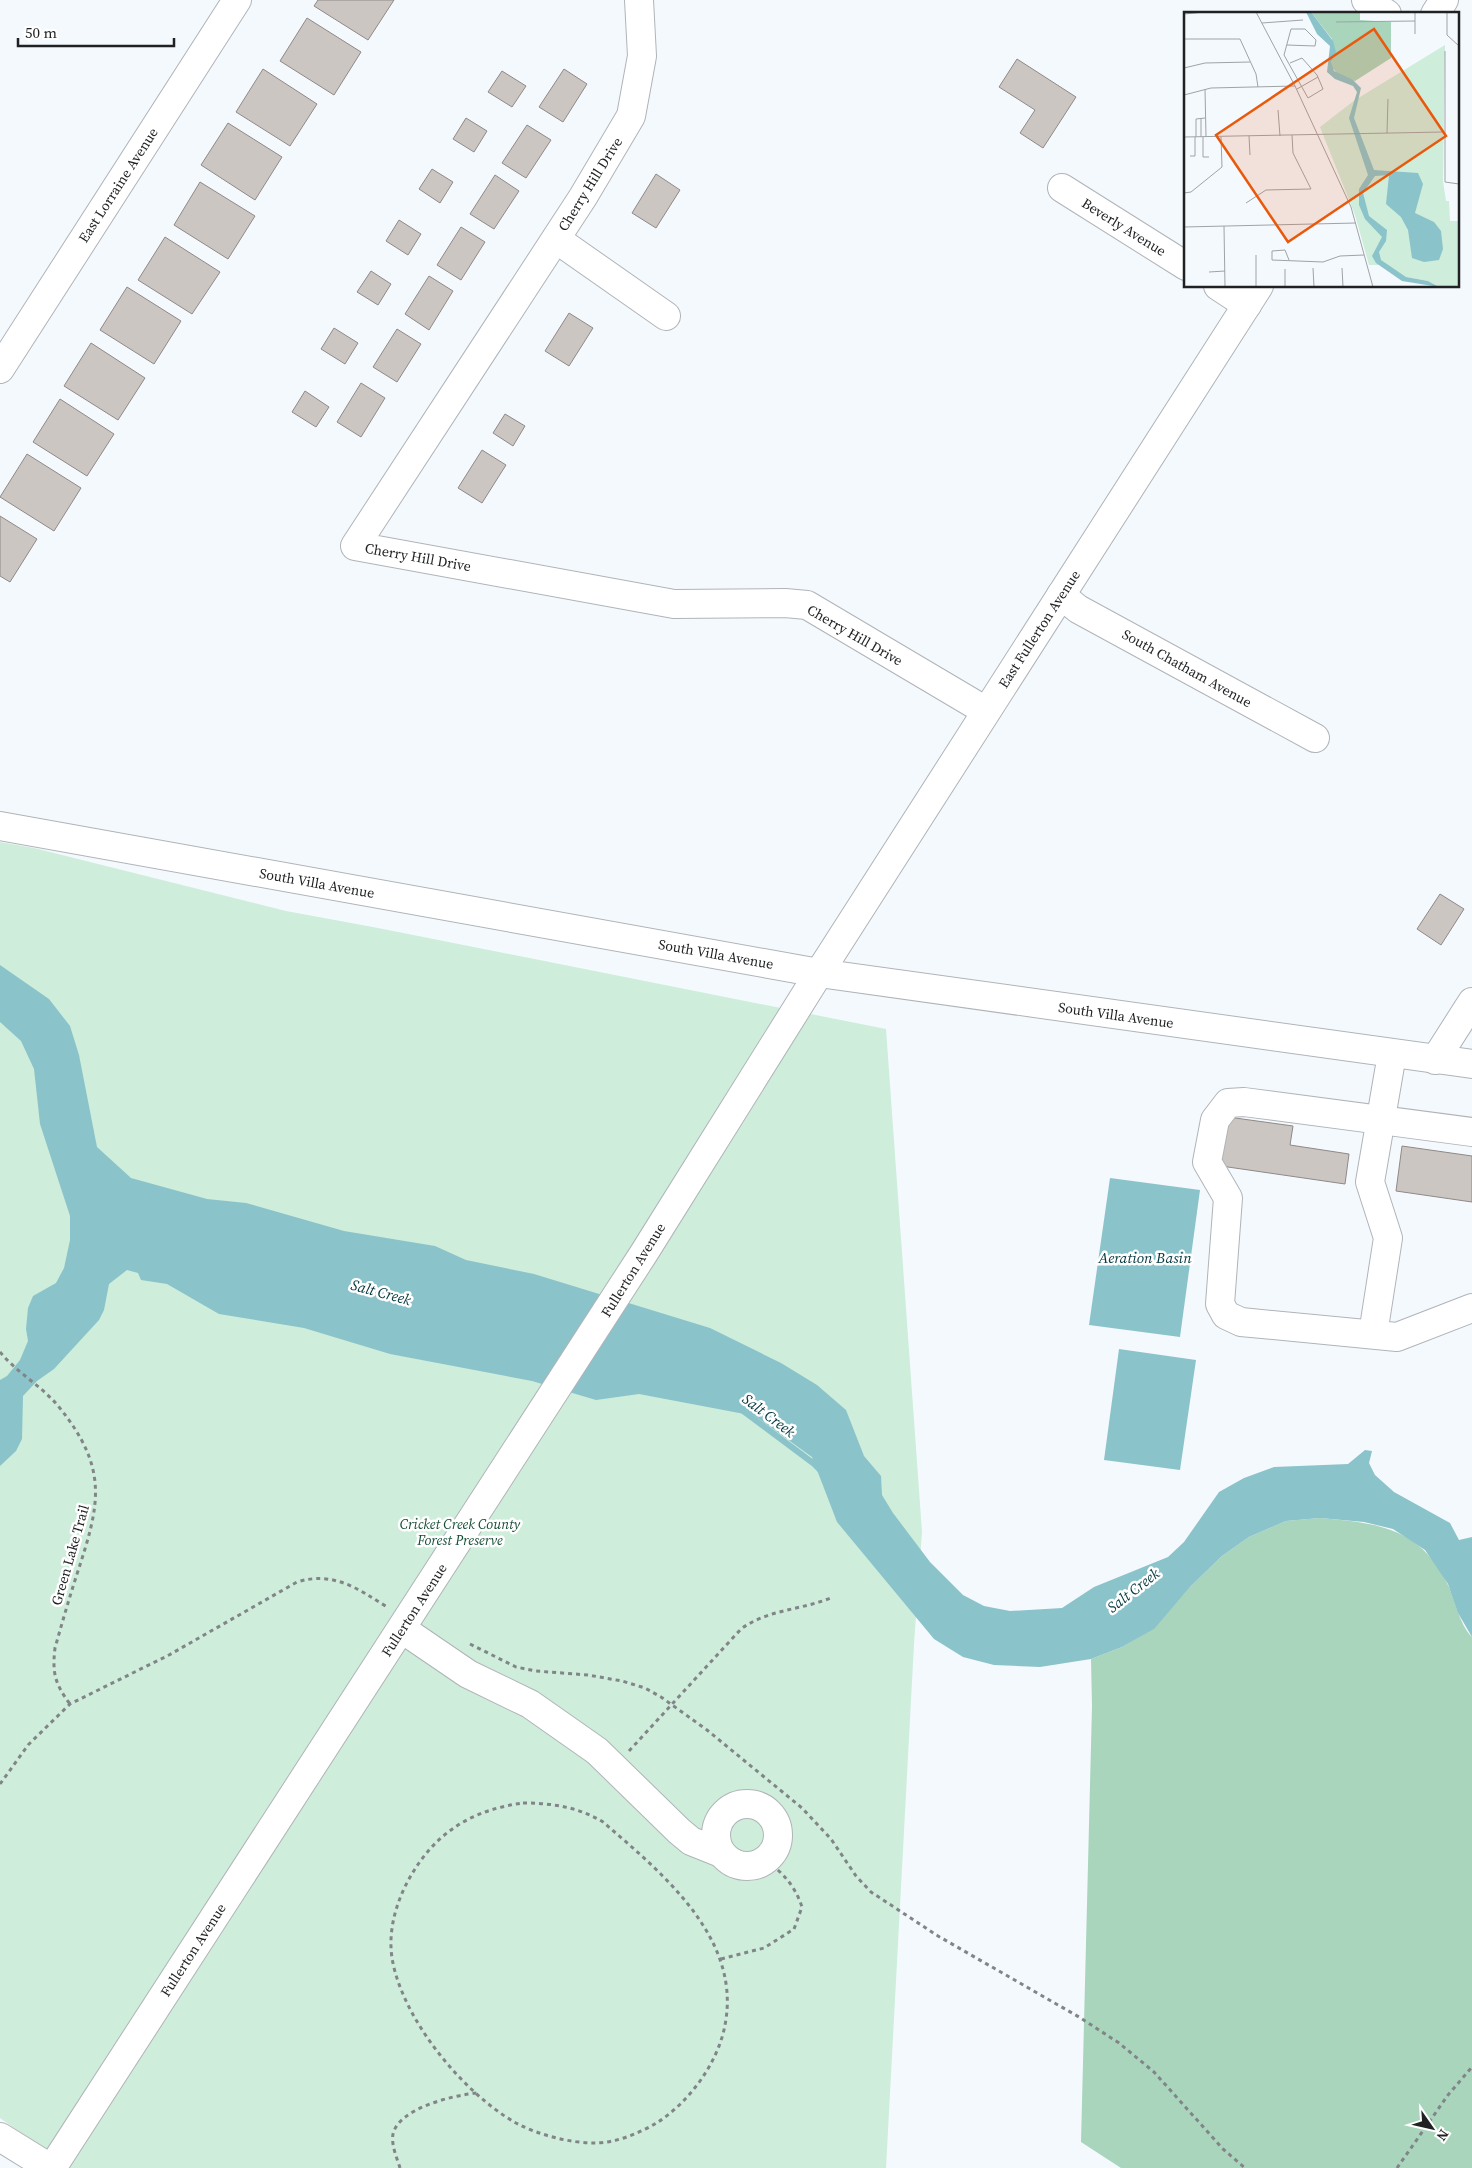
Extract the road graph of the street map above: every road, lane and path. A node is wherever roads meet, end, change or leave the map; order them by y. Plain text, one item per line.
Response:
1 (237, 0) edge
2 (639, 0) edge
3 (1366, 0) edge
4 (1444, 0) edge
5 (1384, 12) edge
6 (1436, 12) edge
7 (1062, 188) dead end
8 (556, 239) junction
9 (1184, 265) edge
10 (1225, 288) edge
11 (1253, 296) edge
12 (666, 316) dead end
13 (0, 370) edge
14 (1061, 595) junction
15 (986, 712) junction
16 (1315, 738) dead end
17 (0, 826) edge
18 (819, 973) junction
19 (1472, 1002) edge
20 (1392, 1054) junction
21 (1435, 1060) junction
22 (1472, 1064) edge
23 (1380, 1120) junction
24 (1472, 1132) edge
25 (1472, 1308) edge
26 (1373, 1334) junction
27 (0, 1352) edge
28 (833, 1596) dead end
29 (402, 1628) junction
30 (70, 1704) dead end
31 (615, 1766) junction
32 (721, 1853) junction
33 (766, 1860) junction
34 (721, 1959) junction
35 (1472, 2067) edge
36 (477, 2093) junction
37 (0, 2136) edge
38 (51, 2168) edge
39 (400, 2168) edge
40 (1397, 2168) edge

1 - 13 street, East Lorraine Avenue
2 - 8 street, Cherry Hill Drive
3 - 5 street
4 - 6 street
7 - 9 street, Beverly Avenue
8 - 12 street
8 - 15 street, Cherry Hill Drive
10 - 11 street
11 - 14 street, East Fullerton Avenue
14 - 15 street, East Fullerton Avenue
14 - 16 street, South Chatham Avenue
15 - 18 street, East Fullerton Avenue
17 - 18 street, South Villa Avenue
18 - 20 street, South Villa Avenue
18 - 29 street, Fullerton Avenue
19 - 21 street
20 - 21 street, South Villa Avenue
20 - 23 street
21 - 22 street, South Villa Avenue
23 - 24 street
23 - 26 street
23 - 26 street
25 - 26 street
27 - 30 path, Green Lake Trail
28 - 31 path
29 - 31 street
29 - 38 street, Fullerton Avenue
31 - 32 street
32 - 33 street
32 - 33 street
33 - 34 path
34 - 36 path
34 - 36 path
35 - 40 path
36 - 39 path
37 - 38 street

